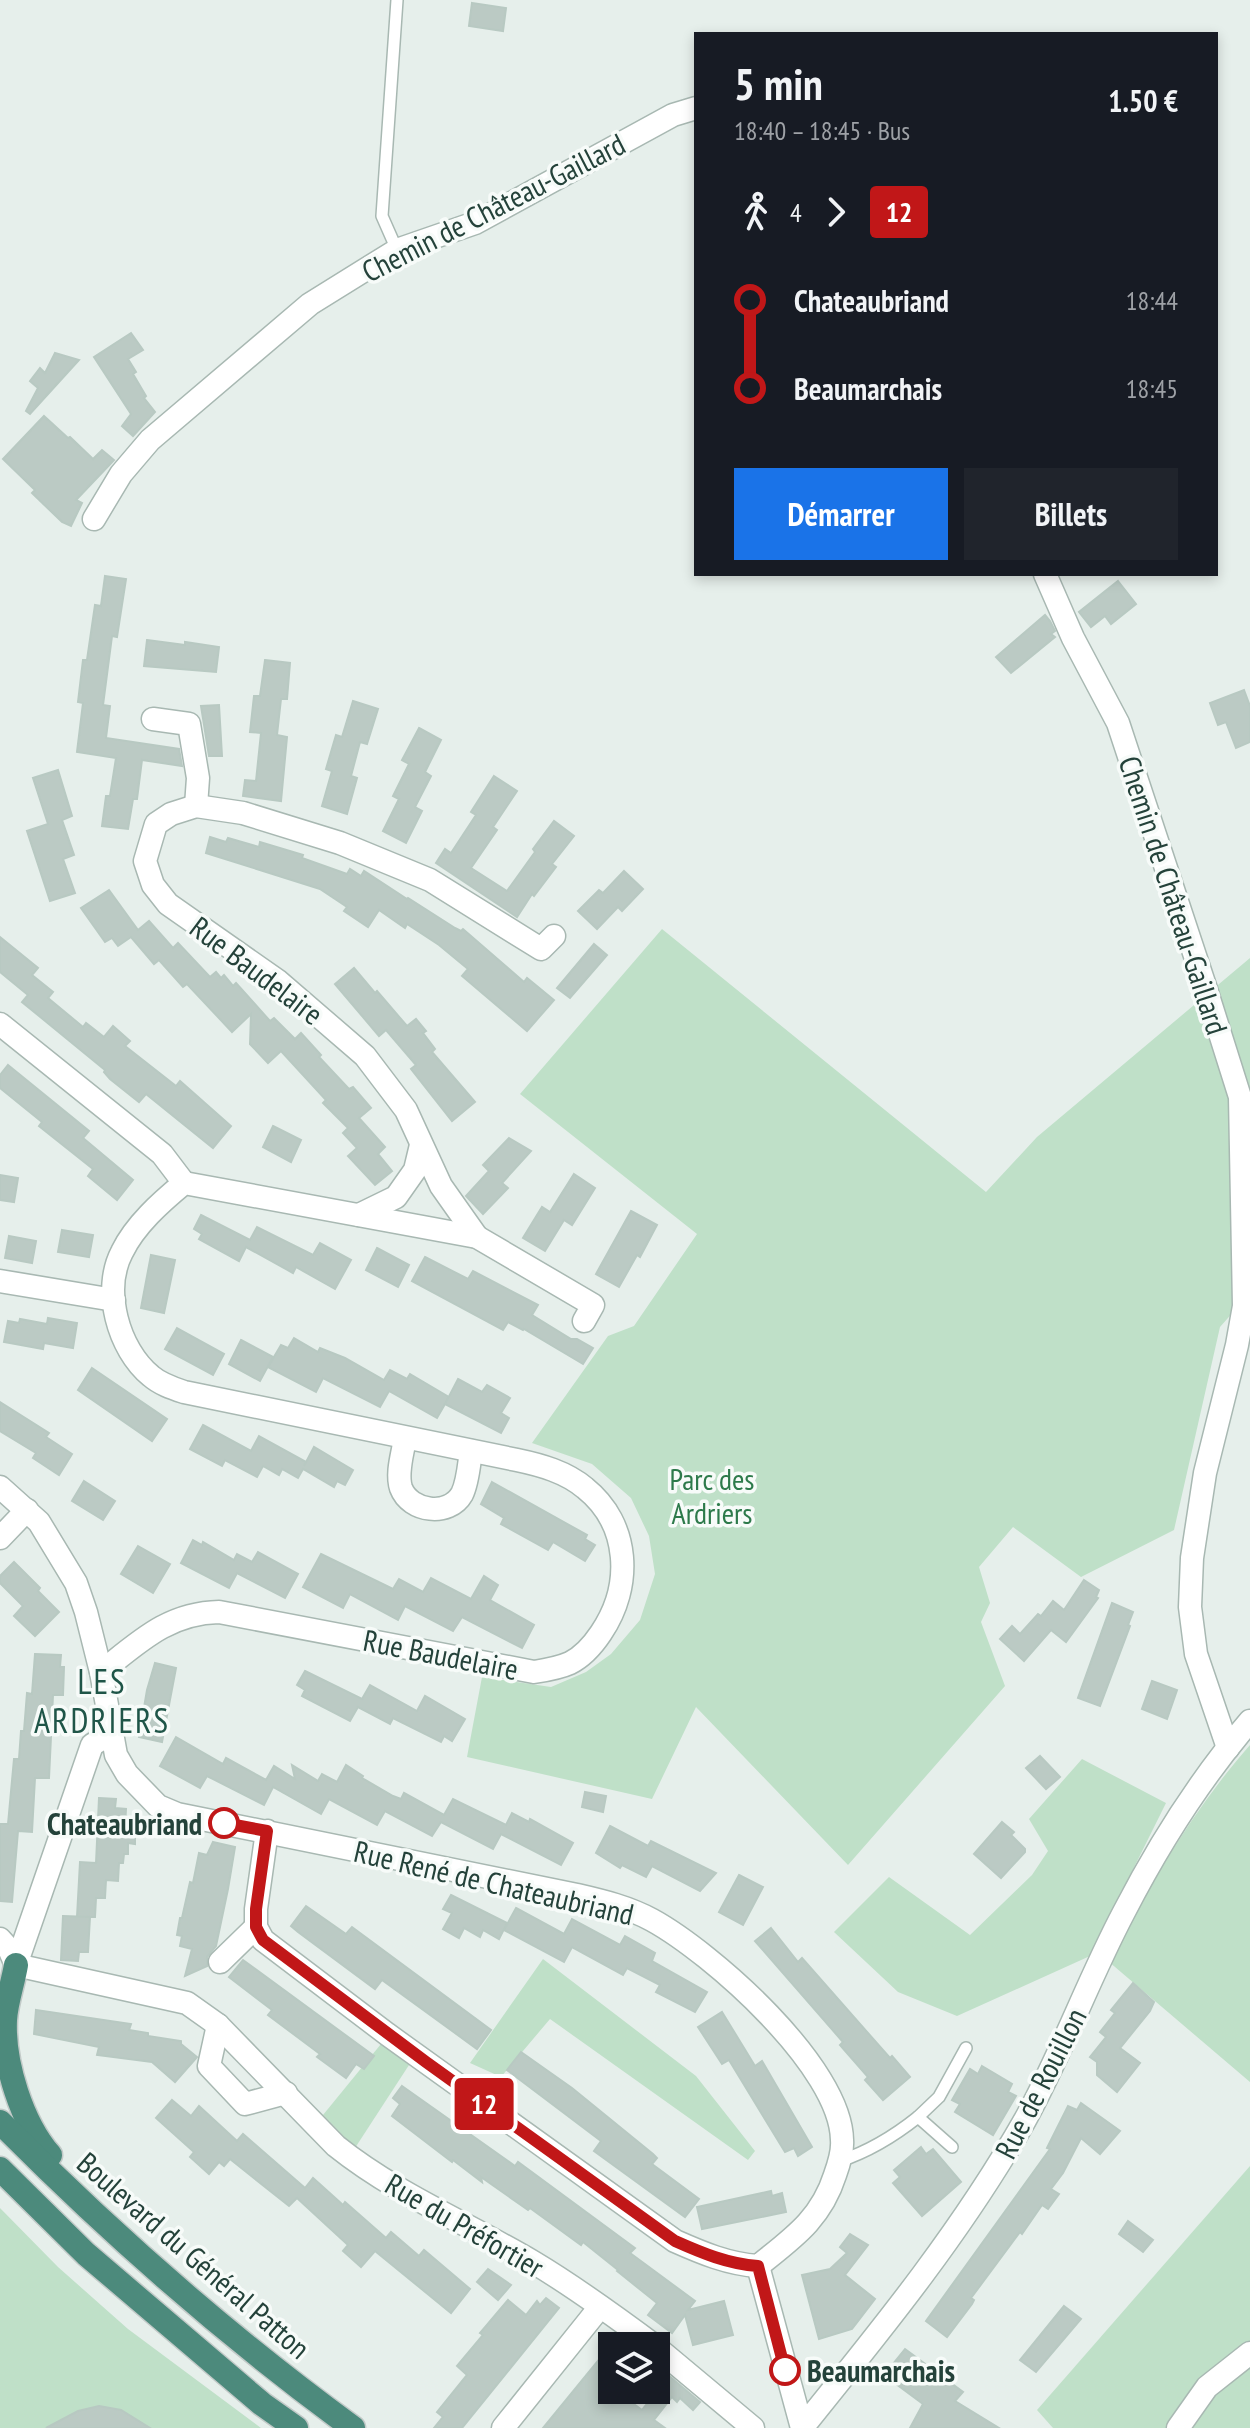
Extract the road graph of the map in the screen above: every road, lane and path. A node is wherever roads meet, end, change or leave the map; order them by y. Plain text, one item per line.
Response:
1 (397, 0) edge
2 (694, 109) edge
3 (397, 250) junction
4 (94, 519) dead end
5 (1046, 576) edge
6 (153, 719) dead end
7 (196, 806) junction
8 (554, 936) dead end
9 (0, 1024) edge
10 (421, 1145) junction
11 (184, 1183) junction
12 (359, 1215) junction
13 (477, 1237) junction
14 (0, 1281) edge
15 (114, 1300) junction
16 (584, 1321) dead end
17 (405, 1438) junction
18 (471, 1451) junction
19 (0, 1487) edge
20 (27, 1510) junction
21 (0, 1538) edge
22 (101, 1672) junction
23 (1250, 1721) edge
24 (113, 1732) junction
25 (1228, 1748) junction
26 (267, 1831) junction
27 (256, 1927) junction
28 (0, 1939) edge
29 (220, 1962) dead end
30 (8, 1971) edge
31 (218, 2025) junction
32 (966, 2048) dead end
33 (286, 2093) junction
34 (918, 2117) junction
35 (0, 2122) edge
36 (952, 2147) dead end
37 (840, 2161) junction
38 (0, 2169) edge
39 (0, 2193) edge
40 (112, 2228) junction
41 (86, 2254) junction
42 (758, 2266) junction
43 (600, 2307) junction
44 (636, 2332) edge
45 (1250, 2353) edge
46 (670, 2358) edge
47 (296, 2428) edge
48 (353, 2428) edge
49 (503, 2428) edge
50 (753, 2428) edge
51 (802, 2428) edge
52 (1178, 2428) edge

1 - 3 lane
2 - 3 street, Chemin de Château-Gaillard
3 - 4 street, Chemin de Château-Gaillard
5 - 25 street, Chemin de Château-Gaillard
6 - 7 street
7 - 8 street
7 - 10 street, Rue Baudelaire
9 - 11 street
10 - 12 street
10 - 13 street, Rue Baudelaire
11 - 12 street, Rue Baudelaire
11 - 15 street, Rue Baudelaire
12 - 13 street, Rue Baudelaire
13 - 16 street, Rue Baudelaire
14 - 15 street
15 - 17 street, Rue Baudelaire
17 - 18 street, Rue Baudelaire
17 - 18 street
18 - 22 street, Rue Baudelaire
19 - 20 street, Rue René de Chateaubriand
20 - 21 street
20 - 22 street, Rue René de Chateaubriand
22 - 24 street, Rue René de Chateaubriand
23 - 25 street, Rue de Rouillon
24 - 26 street, Rue René de Chateaubriand
24 - 30 street
25 - 51 street, Rue de Rouillon
26 - 27 street
26 - 37 street, Rue René de Chateaubriand
27 - 29 street
27 - 42 street
28 - 30 street
30 - 31 street, Rue du Préfortier
30 - 40 highway
31 - 33 street, Rue du Préfortier
31 - 33 street
32 - 34 lane
33 - 43 street, Rue du Préfortier
34 - 36 lane
34 - 37 lane
35 - 40 highway, Boulevard du Général Patton
37 - 42 street, Rue René de Chateaubriand
38 - 41 highway
39 - 41 highway
40 - 48 highway, Boulevard du Général Patton
41 - 47 highway
42 - 51 street
43 - 44 street, Rue du Préfortier
43 - 49 street
45 - 52 street
46 - 50 street, Rue du Préfortier

